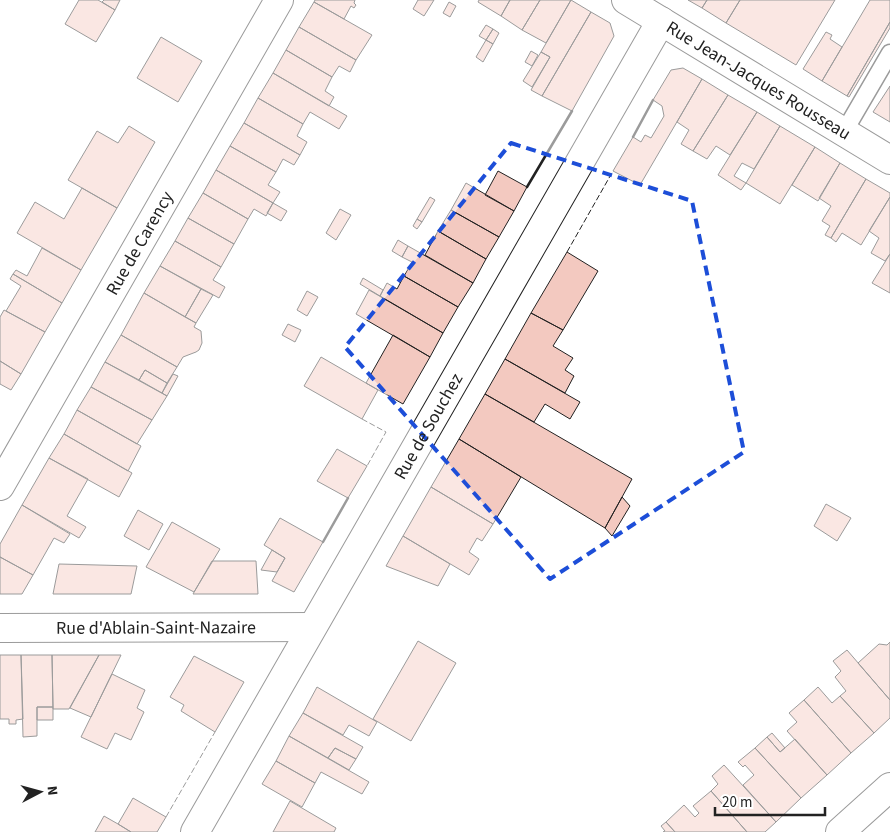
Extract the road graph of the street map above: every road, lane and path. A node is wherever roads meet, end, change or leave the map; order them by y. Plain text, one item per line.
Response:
1 (280, 0) edge
2 (626, 0) edge
3 (661, 21) junction
4 (890, 53) edge
5 (844, 132) junction
6 (890, 160) edge
7 (0, 486) edge
8 (312, 627) junction
9 (0, 628) edge
10 (890, 787) edge
11 (195, 832) edge
12 (840, 832) edge

1 - 7 street, Rue de Carency
2 - 3 street, Rue Jean-Jacques Rousseau
3 - 5 street, Rue Jean-Jacques Rousseau
3 - 8 street, Rue de Souchez
4 - 5 lane
5 - 6 street, Rue Jean-Jacques Rousseau
8 - 9 street, Rue d'Ablain-Saint-Nazaire
8 - 11 street, Rue de Souchez
10 - 12 street

